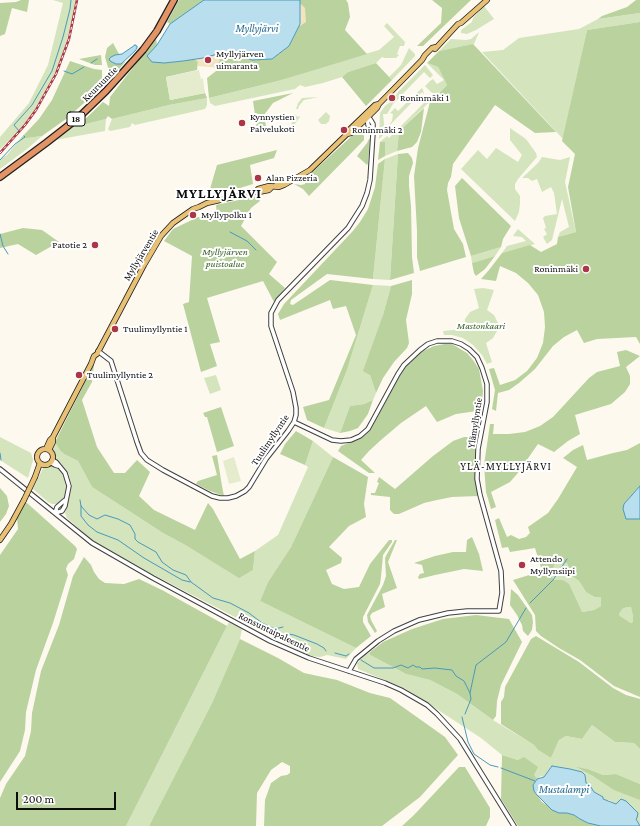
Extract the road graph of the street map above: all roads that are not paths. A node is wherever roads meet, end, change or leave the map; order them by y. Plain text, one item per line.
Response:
1 (174, 0) edge
2 (487, 0) edge
3 (366, 116) junction
4 (0, 177) edge
5 (97, 352) junction
6 (294, 422) junction
7 (48, 450) junction
8 (52, 461) junction
9 (41, 464) junction
10 (0, 469) edge
11 (55, 513) junction
12 (0, 540) edge
13 (349, 671) junction
14 (514, 826) edge

1 - 4 highway, Keuruuntie / 18
2 - 3 main road, Myllyjärventie
3 - 5 main road, Myllyjärventie
3 - 6 street, Tuulimyllyntie
5 - 6 street, Tuulimyllyntie
5 - 7 main road, Myllyjärventie
6 - 13 street, Ylämyllyntie
7 - 8 main road
7 - 9 main road
8 - 9 main road
8 - 11 street
9 - 12 main road, bridge
10 - 11 street, Ronsuntaipaleentie
11 - 13 street, Ronsuntaipaleentie
13 - 14 street, Ronsuntaipaleentie

